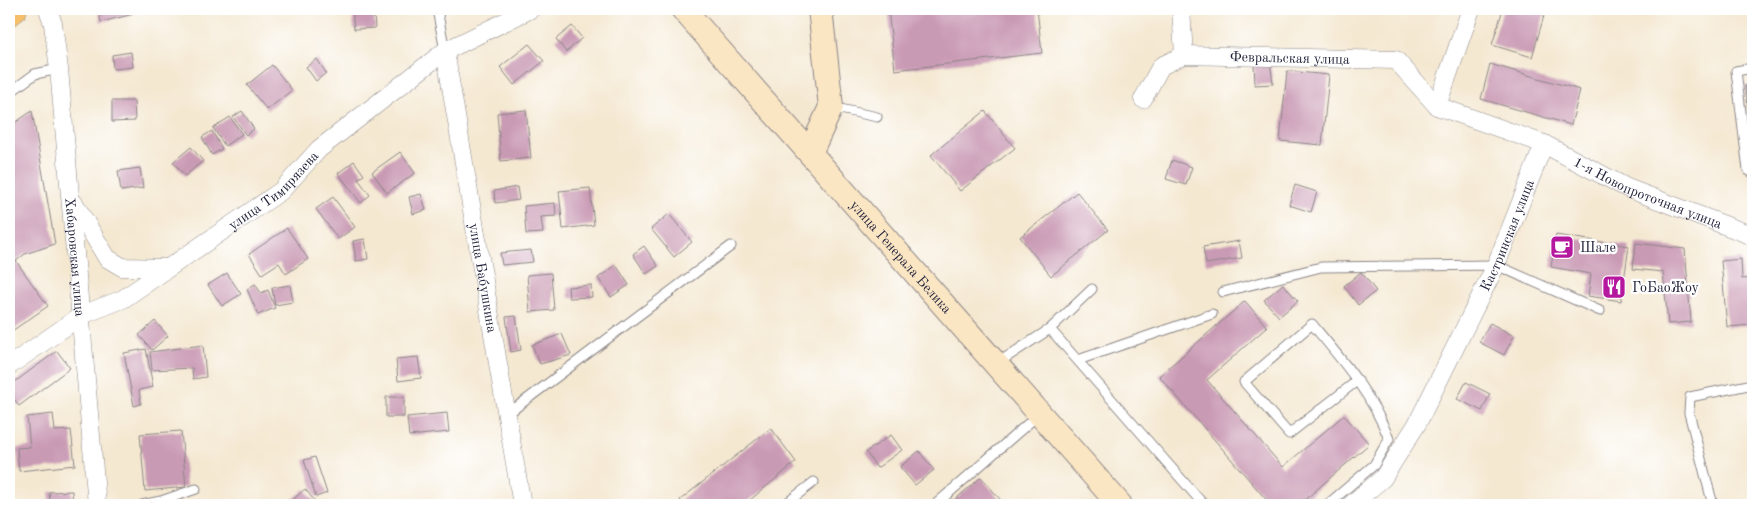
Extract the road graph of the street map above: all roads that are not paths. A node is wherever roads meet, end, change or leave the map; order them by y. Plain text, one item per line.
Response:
1 (13, 9) edge
2 (48, 9) edge
3 (437, 9) edge
4 (531, 9) edge
5 (820, 9) edge
6 (1180, 9) edge
7 (1471, 9) edge
8 (9, 12) edge
9 (691, 15) edge
10 (445, 51) junction
11 (1184, 55) junction
12 (1753, 68) edge
13 (59, 70) junction
14 (9, 93) edge
15 (1143, 99) dead end
16 (1437, 106) junction
17 (831, 107) junction
18 (877, 118) dead end
19 (1544, 144) junction
20 (810, 153) junction
21 (1753, 173) edge
22 (71, 197) junction
23 (1753, 236) edge
24 (731, 246) dead end
25 (1496, 265) junction
26 (168, 268) junction
27 (1092, 289) dead end
28 (1222, 292) dead end
29 (1600, 310) dead end
30 (82, 314) junction
31 (1212, 314) dead end
32 (1050, 329) junction
33 (1078, 360) junction
34 (996, 364) junction
35 (9, 366) edge
36 (1358, 380) junction
37 (1753, 384) edge
38 (1040, 414) junction
39 (506, 415) junction
40 (814, 482) dead end
41 (196, 489) dead end
42 (97, 505) edge
43 (142, 505) edge
44 (522, 505) edge
45 (784, 505) edge
46 (934, 505) edge
47 (1120, 505) edge
48 (1204, 505) edge
49 (1327, 505) edge
50 (1351, 505) edge
51 (1713, 505) edge

1 - 8 main road
2 - 13 street, Хабаровская улица
3 - 10 lane
4 - 10 street, улица Тимирязева
5 - 17 main road
6 - 11 street
7 - 16 street
9 - 20 main road, улица Генерала Белика
10 - 26 street, улица Тимирязева
10 - 39 street, улица Бабушкина
11 - 15 street, Февральская улица
11 - 16 street, Февральская улица
12 - 21 lane
13 - 14 lane
13 - 22 street, Хабаровская улица
16 - 19 street
17 - 18 lane
17 - 20 main road
19 - 23 street, 1-я Новопроточная улица
19 - 25 street, Кастринская улица
20 - 34 main road, улица Генерала Белика
22 - 26 street
22 - 30 street, Хабаровская улица
24 - 39 lane
25 - 28 lane
25 - 29 lane
25 - 50 street, Кастринская улица
26 - 30 street, улица Тимирязева
27 - 32 lane
30 - 35 street, улица Тимирязева
30 - 42 street, Хабаровская улица
31 - 33 lane
32 - 33 lane
32 - 34 lane
33 - 48 lane
34 - 38 main road, улица Генерала Белика
36 - 36 lane
36 - 49 lane
37 - 51 lane
38 - 46 lane
38 - 47 main road, улица Генерала Белика
39 - 44 street, улица Бабушкина
40 - 45 lane
41 - 43 lane

